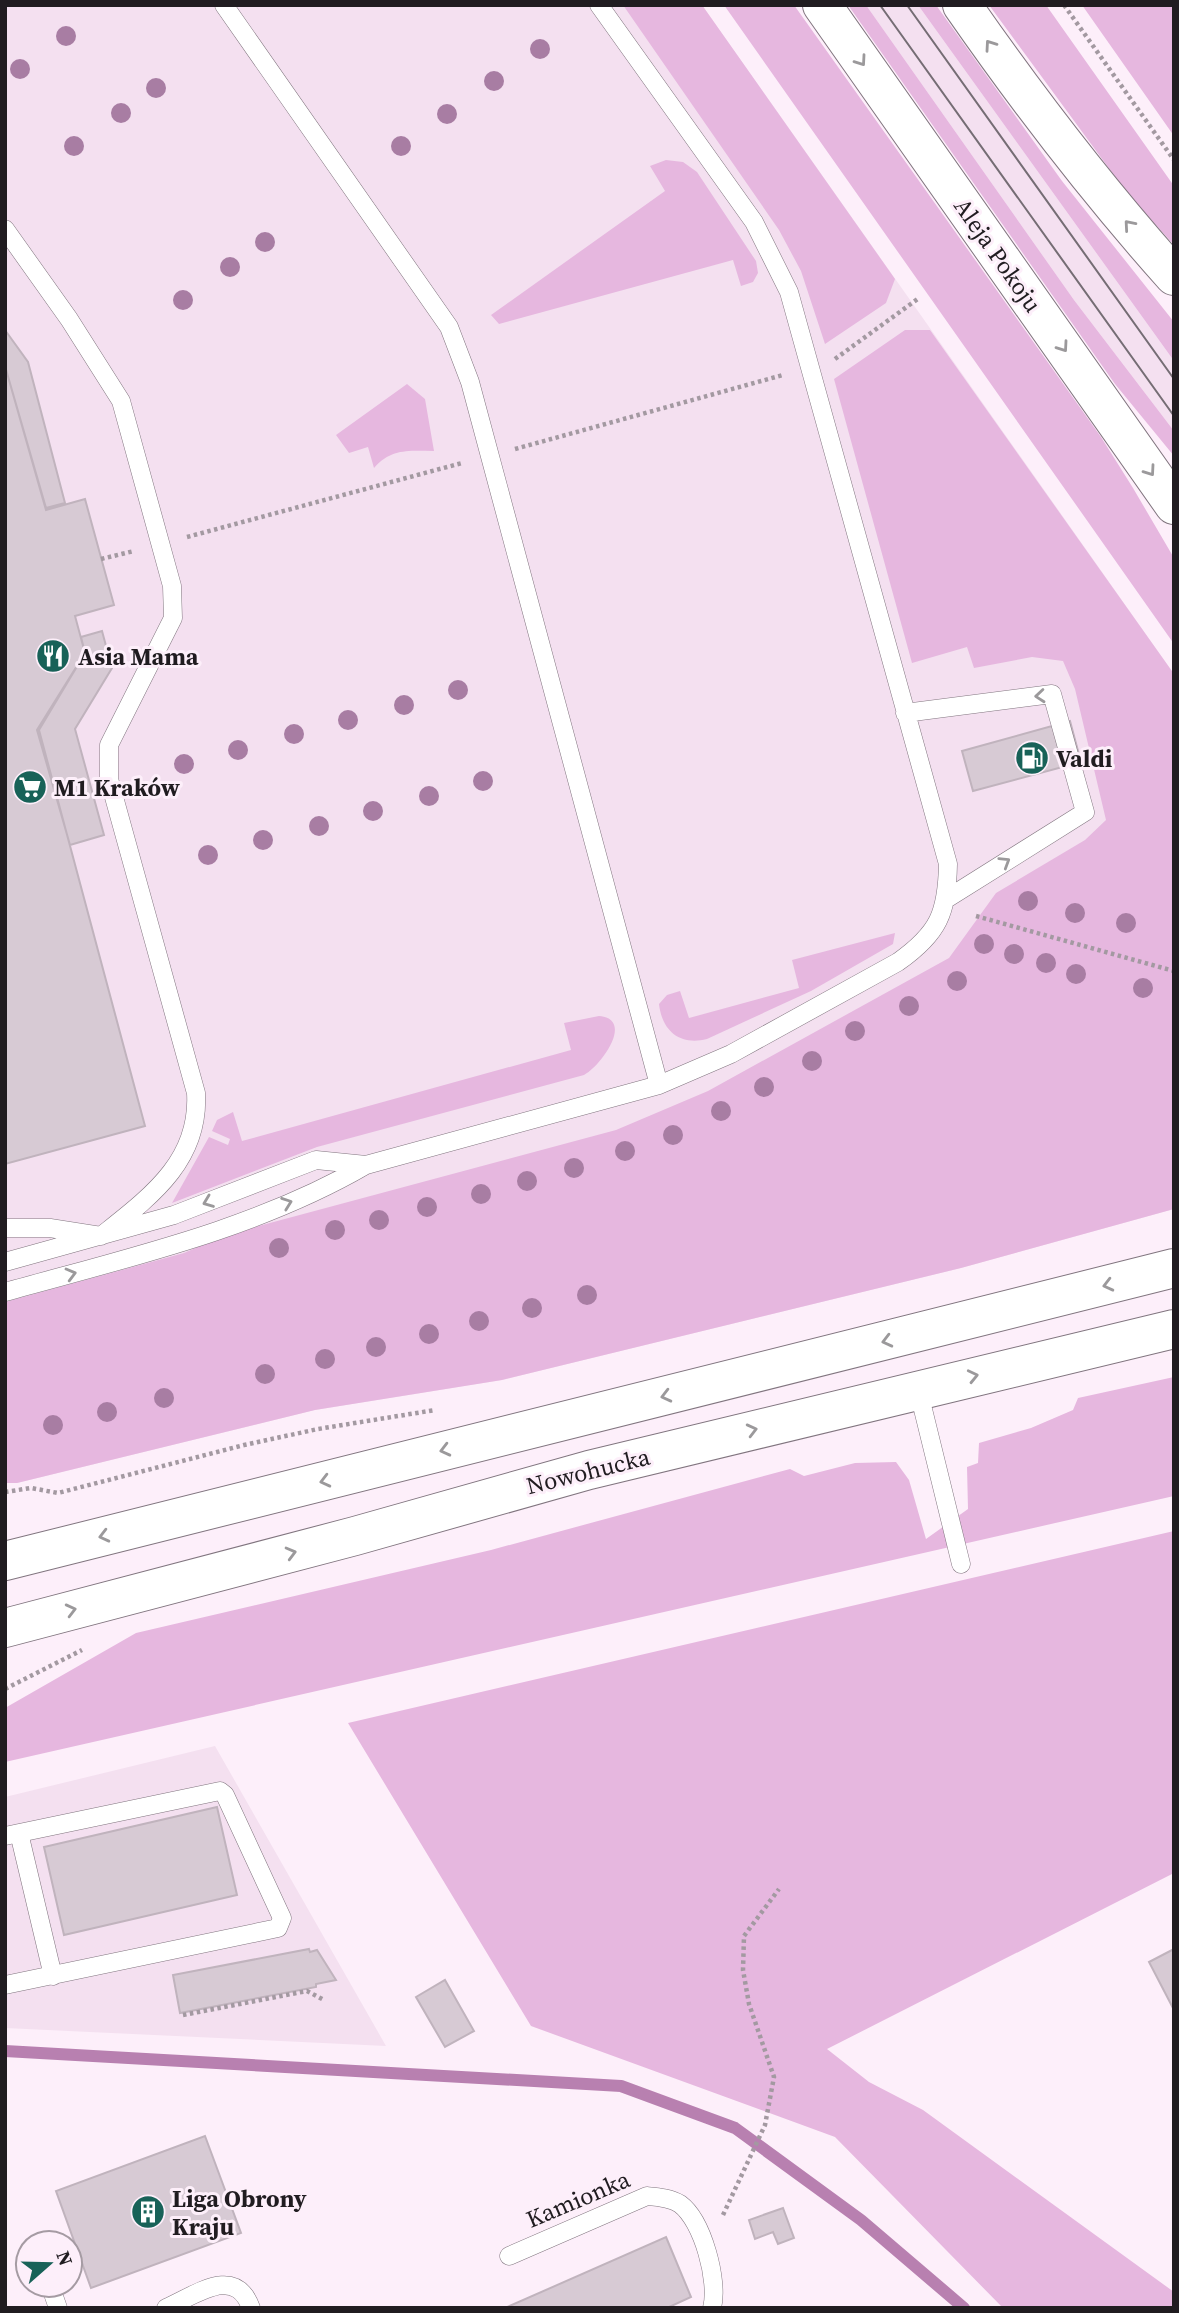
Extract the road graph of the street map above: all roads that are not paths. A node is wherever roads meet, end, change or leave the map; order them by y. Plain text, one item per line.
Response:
1 (224, 5) edge
2 (599, 5) edge
3 (822, 5) edge
4 (962, 5) edge
5 (5, 229) edge
6 (1174, 276) edge
7 (1174, 505) edge
8 (905, 713) junction
9 (947, 898) junction
10 (659, 1084) junction
11 (366, 1166) junction
12 (5, 1228) edge
13 (101, 1236) junction
14 (5, 1262) edge
15 (1174, 1268) edge
16 (5, 1292) edge
17 (1174, 1329) edge
18 (918, 1389) junction
19 (5, 1561) edge
20 (961, 1564) dead end
21 (5, 1628) edge
22 (12, 1834) edge
23 (53, 1976) junction
24 (5, 1985) edge
25 (509, 2256) dead end
26 (166, 2308) edge
27 (251, 2308) edge
28 (712, 2308) edge

1 - 10 lane
2 - 8 lane
3 -> 7 main road, Aleja Pokoju
6 -> 4 main road
5 - 13 lane
8 - 9 lane
9 -> 8 lane
9 - 10 lane
10 - 11 lane
11 -> 13 lane
16 -> 11 lane
12 - 13 lane
13 - 14 lane
15 -> 19 main road
18 -> 17 main road, Nowohucka
18 - 20 lane
21 -> 18 main road, Nowohucka
22 - 23 lane
22 - 23 lane
23 - 24 lane
25 - 28 lane, Kamionka
26 - 27 lane

